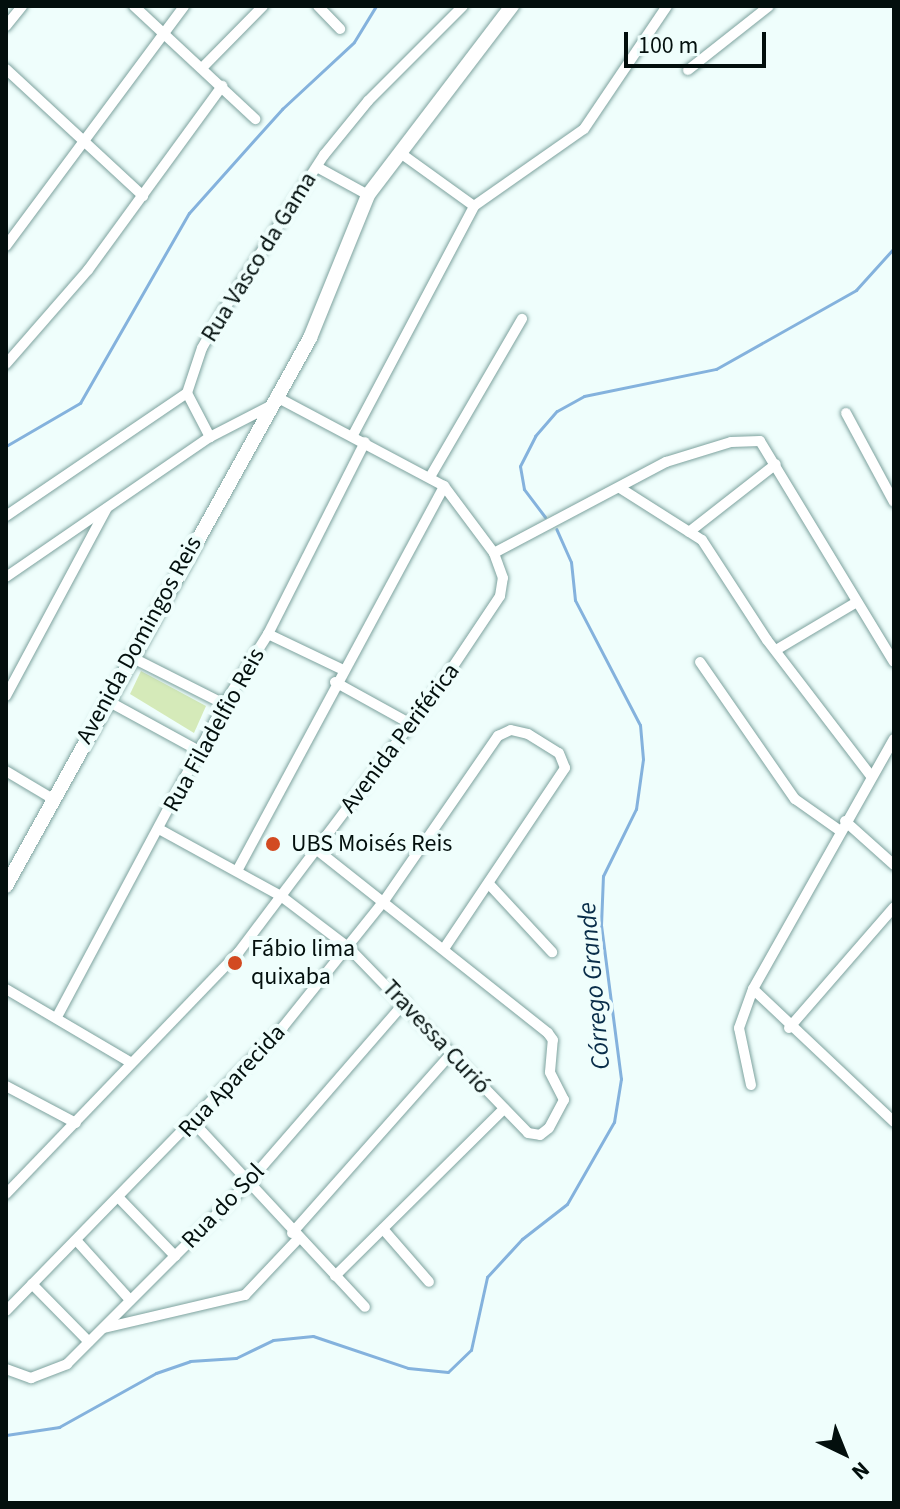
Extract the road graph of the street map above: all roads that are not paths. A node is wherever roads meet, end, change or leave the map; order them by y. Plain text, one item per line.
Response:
1 (22, 6) edge
2 (134, 6) edge
3 (184, 6) edge
4 (263, 6) edge
5 (318, 6) edge
6 (463, 6) edge
7 (512, 6) edge
8 (667, 6) edge
9 (769, 6) edge
10 (6, 26) edge
11 (340, 29) dead end
12 (166, 33) junction
13 (203, 67) junction
14 (6, 69) edge
15 (688, 70) dead end
16 (222, 86) junction
17 (255, 119) dead end
18 (86, 142) junction
19 (399, 152) junction
20 (317, 167) junction
21 (368, 195) junction
22 (143, 196) junction
23 (474, 206) junction
24 (6, 246) edge
25 (522, 319) dead end
26 (6, 364) edge
27 (187, 393) junction
28 (271, 402) junction
29 (846, 413) dead end
30 (353, 435) junction
31 (210, 437) junction
32 (365, 442) junction
33 (776, 464) junction
34 (430, 477) junction
35 (444, 486) junction
36 (620, 488) junction
37 (894, 502) edge
38 (108, 506) junction
39 (6, 516) edge
40 (689, 532) junction
41 (494, 553) junction
42 (6, 577) edge
43 (857, 602) junction
44 (268, 634) junction
45 (776, 650) junction
46 (129, 656) junction
47 (700, 662) dead end
48 (894, 662) edge
49 (343, 670) junction
50 (335, 682) junction
51 (6, 696) edge
52 (106, 700) junction
53 (224, 704) junction
54 (409, 723) junction
55 (894, 739) edge
56 (199, 751) junction
57 (6, 771) edge
58 (871, 776) junction
59 (53, 799) junction
60 (842, 826) junction
61 (159, 829) junction
62 (317, 850) junction
63 (894, 865) edge
64 (237, 871) junction
65 (489, 884) junction
66 (6, 886) edge
67 (281, 896) junction
68 (384, 901) junction
69 (894, 907) edge
70 (348, 947) junction
71 (444, 949) junction
72 (552, 952) dead end
73 (6, 989) edge
74 (753, 989) junction
75 (405, 1002) junction
76 (58, 1015) junction
77 (789, 1028) junction
78 (451, 1054) junction
79 (130, 1062) junction
80 (751, 1085) dead end
81 (6, 1086) edge
82 (508, 1112) junction
83 (894, 1122) edge
84 (76, 1123) junction
85 (194, 1123) junction
86 (247, 1184) junction
87 (8, 1188) edge
88 (119, 1198) junction
89 (383, 1229) junction
90 (295, 1236) junction
91 (76, 1240) junction
92 (175, 1256) junction
93 (335, 1276) junction
94 (429, 1282) dead end
95 (32, 1284) junction
96 (130, 1300) junction
97 (365, 1307) dead end
98 (6, 1311) edge
99 (102, 1328) junction
100 (89, 1342) junction
101 (6, 1369) edge

1 - 10 street
2 - 12 street
3 - 12 street
4 - 13 street
5 - 11 street
6 - 20 street, Rua Vasco da Gama
7 - 19 street, Avenida Domingos Reis
8 - 23 street
9 - 15 street
12 - 13 street
12 - 18 street
13 - 16 street
14 - 18 street
16 - 17 street
16 - 22 street
18 - 22 street
18 - 24 street
19 - 21 street, Avenida Domingos Reis
19 - 23 street
20 - 21 street
20 - 27 street, Rua Vasco da Gama
21 - 28 street, Avenida Domingos Reis
22 - 26 street
23 - 30 street
25 - 34 street
27 - 31 street
27 - 39 street
28 - 30 street
28 - 31 street
28 - 46 street, Avenida Domingos Reis
29 - 37 street
30 - 32 street
31 - 38 street
32 - 34 street
32 - 44 street, Rua Filadelfio Reis
33 - 36 street
33 - 40 street
33 - 43 street
34 - 35 street
35 - 41 street
35 - 49 street
36 - 40 street
36 - 41 street
38 - 42 street
38 - 51 street
40 - 45 street
41 - 54 street, Avenida Periférica
43 - 45 street
43 - 48 street
44 - 49 street
44 - 53 street, Rua Filadelfio Reis
45 - 58 street
46 - 52 street, Avenida Domingos Reis
46 - 53 street
47 - 60 street
49 - 50 street
50 - 54 street
50 - 64 street
52 - 56 street
52 - 59 street, Avenida Domingos Reis
53 - 56 street, Rua Filadelfio Reis
54 - 62 street, Avenida Periférica
55 - 58 street
56 - 61 street, Rua Filadelfio Reis
57 - 59 street
58 - 60 street
59 - 66 street, Avenida Domingos Reis
60 - 63 street
60 - 74 street
61 - 64 street, Travessa Curió
61 - 76 street, Rua Filadelfio Reis
62 - 67 street, Avenida Periférica
62 - 68 street
64 - 67 street, Travessa Curió
65 - 68 street, Rua Aparecida
65 - 71 street
65 - 72 street
67 - 70 street, Travessa Curió
67 - 79 street, Avenida Periférica
68 - 70 street, Rua Aparecida
68 - 71 street
69 - 77 street
70 - 75 street, Travessa Curió
70 - 85 street, Rua Aparecida
71 - 82 street, Travessa Curió
73 - 76 street
74 - 77 street
74 - 80 street
75 - 78 street, Travessa Curió
75 - 86 street, Rua do Sol
76 - 79 street
77 - 83 street
78 - 82 street, Travessa Curió
78 - 90 street
79 - 84 street, Avenida Periférica
81 - 84 street
82 - 89 street
84 - 87 street, Avenida Periférica
85 - 86 street
85 - 88 street, Rua Aparecida
86 - 90 street
86 - 92 street, Rua do Sol
88 - 91 street, Rua Aparecida
88 - 92 street
89 - 93 street
89 - 94 street
90 - 93 street
90 - 99 street
91 - 95 street, Rua Aparecida
91 - 96 street
92 - 96 street, Rua do Sol
93 - 97 street
95 - 98 street, Rua Aparecida
95 - 100 street
96 - 99 street, Rua do Sol
99 - 100 street, Rua do Sol
100 - 101 street, Rua do Sol

